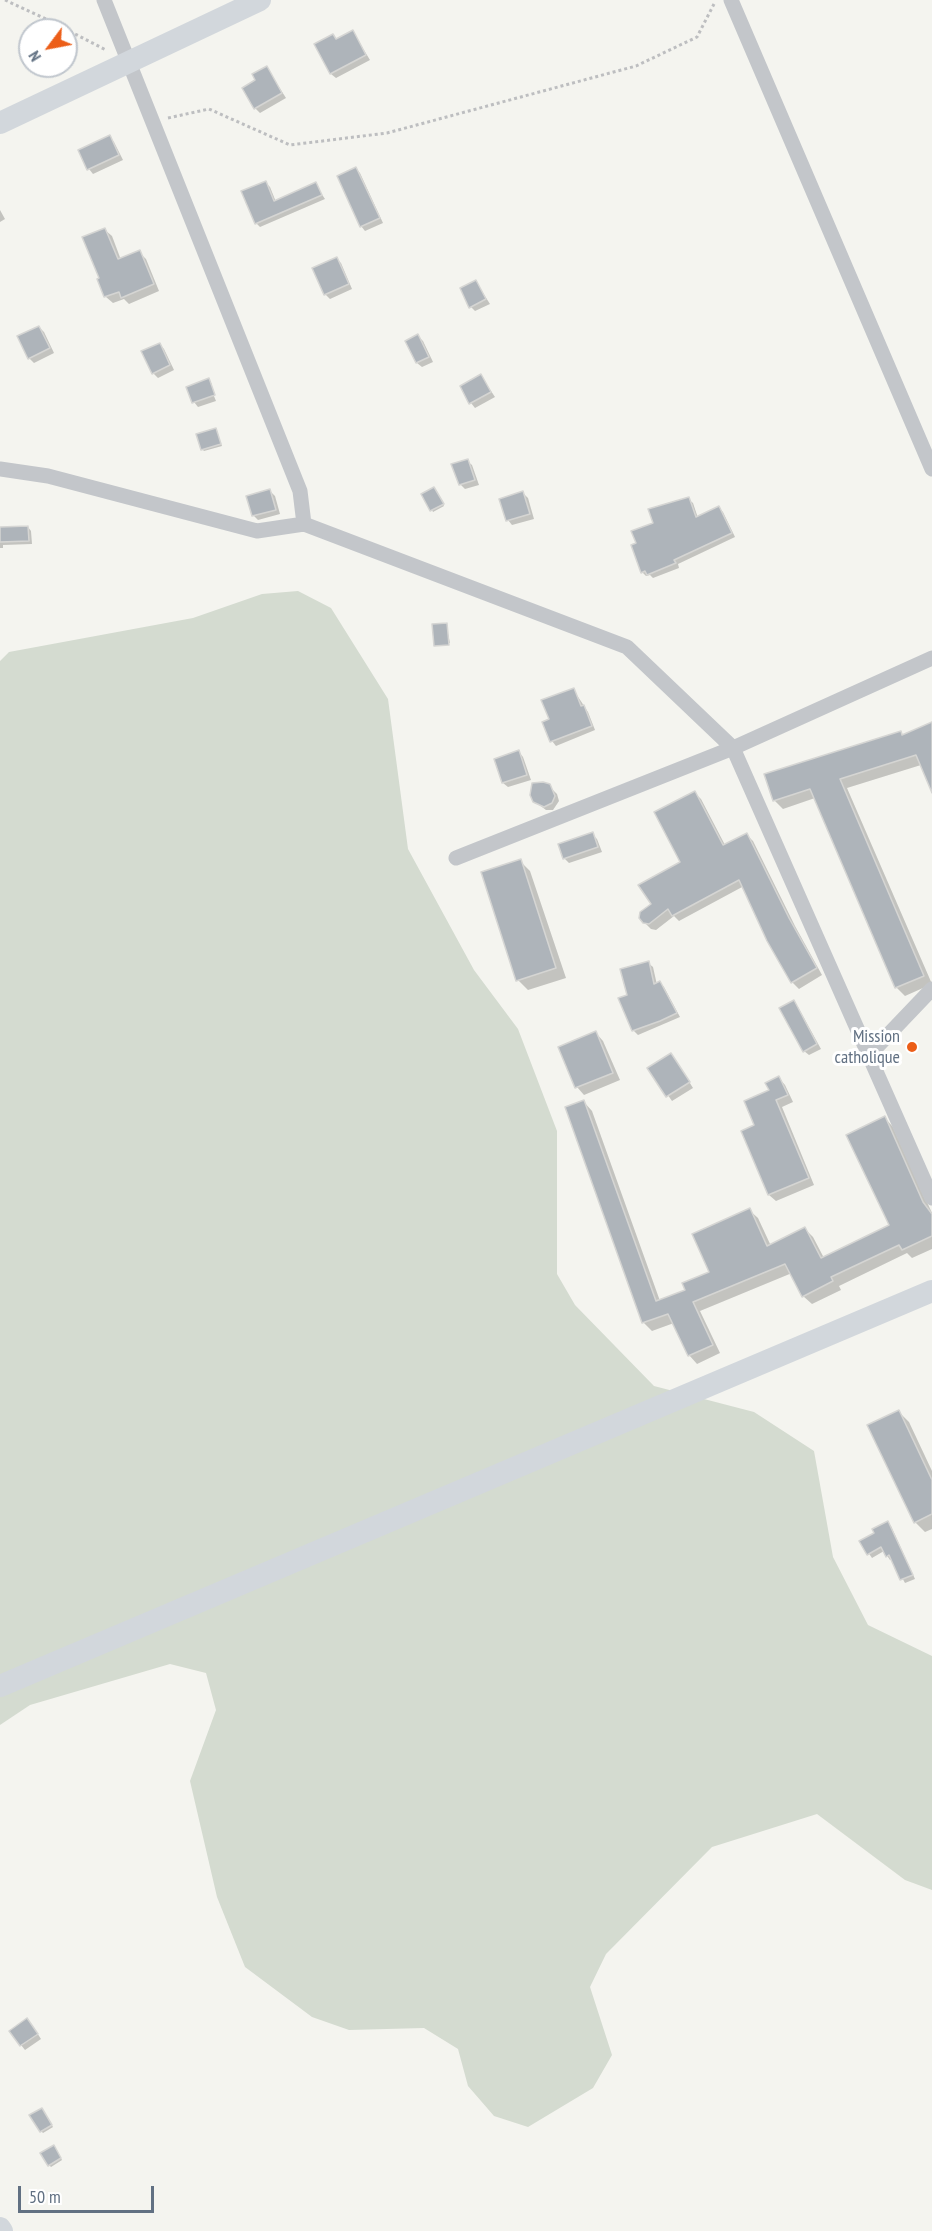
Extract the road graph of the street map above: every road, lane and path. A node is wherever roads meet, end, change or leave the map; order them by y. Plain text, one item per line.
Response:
1 (5, 0) edge
2 (104, 0) edge
3 (260, 0) edge
4 (716, 0) edge
5 (731, 0) edge
6 (129, 63) junction
7 (152, 122) junction
8 (0, 123) edge
9 (0, 469) edge
10 (932, 469) edge
11 (304, 524) junction
12 (932, 658) edge
13 (733, 748) junction
14 (456, 858) dead end
15 (932, 989) edge
16 (869, 1055) junction
17 (932, 1198) edge
18 (932, 1291) edge
19 (0, 1686) edge

1 - 6 path
2 - 6 street
3 - 6 street
4 - 7 path
5 - 10 street
6 - 7 street
6 - 8 street
7 - 11 street
9 - 11 street
11 - 13 street
12 - 13 street
13 - 14 street
13 - 16 street
15 - 16 street
16 - 17 street
18 - 19 street

